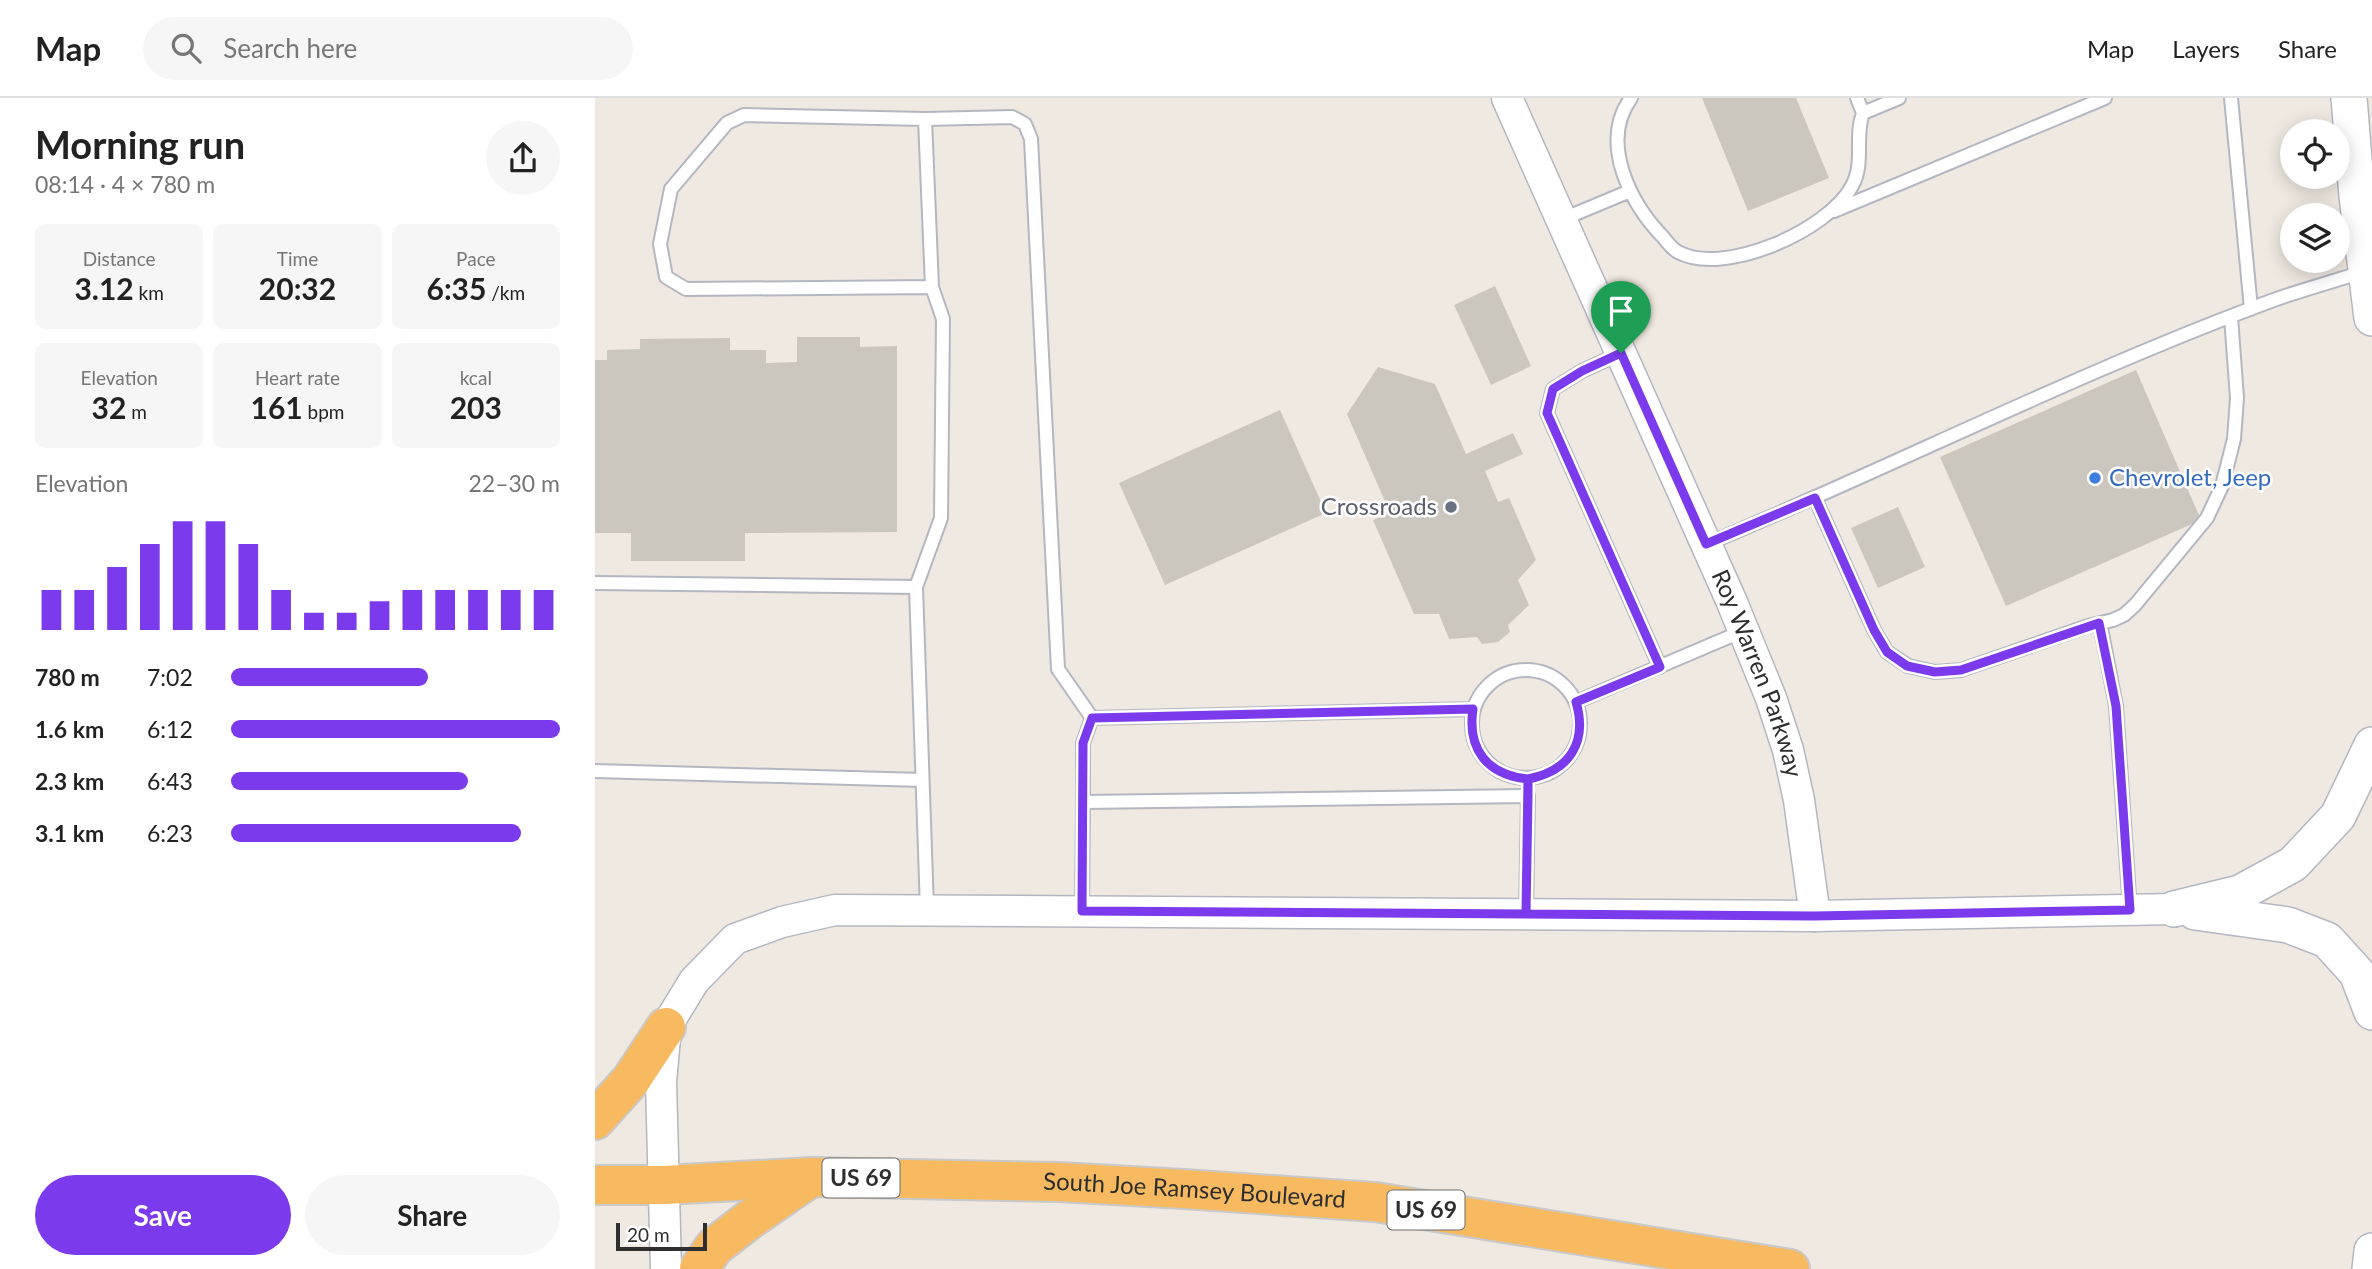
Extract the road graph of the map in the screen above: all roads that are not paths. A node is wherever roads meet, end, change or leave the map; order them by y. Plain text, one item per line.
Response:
1 (1507, 98) edge
2 (1857, 98) edge
3 (1899, 98) edge
4 (2105, 98) edge
5 (2231, 98) edge
6 (2349, 98) edge
7 (1624, 101) edge
8 (1863, 113) junction
9 (925, 119) junction
10 (1630, 191) junction
11 (1823, 215) junction
12 (1562, 220) junction
13 (2366, 271) junction
14 (932, 287) junction
15 (2251, 309) junction
16 (2231, 317) junction
17 (2372, 318) edge
18 (1621, 353) junction
19 (1815, 498) junction
20 (1706, 544) junction
21 (595, 583) edge
22 (916, 587) junction
23 (2099, 623) junction
24 (1744, 631) junction
25 (1660, 667) junction
26 (1576, 702) junction
27 (1473, 709) junction
28 (1092, 718) junction
29 (2372, 745) edge
30 (595, 771) edge
31 (1528, 779) junction
32 (922, 780) junction
33 (1528, 796) junction
34 (1083, 802) junction
35 (2174, 909) junction
36 (2130, 910) junction
37 (927, 911) junction
38 (1082, 911) junction
39 (1526, 914) junction
40 (1815, 916) junction
41 (2372, 1012) edge
42 (666, 1027) junction
43 (595, 1120) edge
44 (812, 1177) junction
45 (595, 1185) edge
46 (664, 1185) junction
47 (2372, 1251) edge
48 (666, 1269) edge
49 (699, 1269) edge
50 (1790, 1269) edge
51 (2370, 1269) edge

1 - 12 street, Roy Warren Parkway
2 - 8 lane
3 - 8 lane
4 - 11 lane
5 - 15 lane
6 - 13 main road
7 - 10 lane
8 - 11 lane
9 - 14 lane
9 - 14 lane
9 - 28 lane
10 - 11 lane
10 - 12 lane
12 - 18 street, Roy Warren Parkway
13 - 15 lane
13 - 17 main road
14 - 22 lane
15 - 16 lane
16 - 19 lane
16 - 23 lane
18 - 20 street, Roy Warren Parkway
18 - 25 lane
19 - 20 lane
19 - 23 lane
20 - 24 street, Roy Warren Parkway
21 - 22 lane
22 - 32 lane
23 - 36 lane
24 - 25 lane
24 - 40 street, Roy Warren Parkway
25 - 26 lane
26 - 27 lane
26 - 31 lane
27 - 28 lane
27 - 31 lane
28 - 34 lane
29 - 35 main road
30 - 32 lane
31 - 33 lane
32 - 37 lane
33 - 34 lane
33 - 39 lane
34 - 38 lane
35 - 36 street
35 - 41 main road
36 - 40 street
37 - 38 street
37 - 42 street
38 - 39 street
39 - 40 street
42 - 43 highway
42 - 46 street
44 - 46 highway, South Joe Ramsey Boulevard / US 69
44 - 49 highway
44 - 50 highway, South Joe Ramsey Boulevard / US 69
45 - 46 highway, South Joe Ramsey Boulevard / US 69
46 - 48 street
47 - 51 main road

